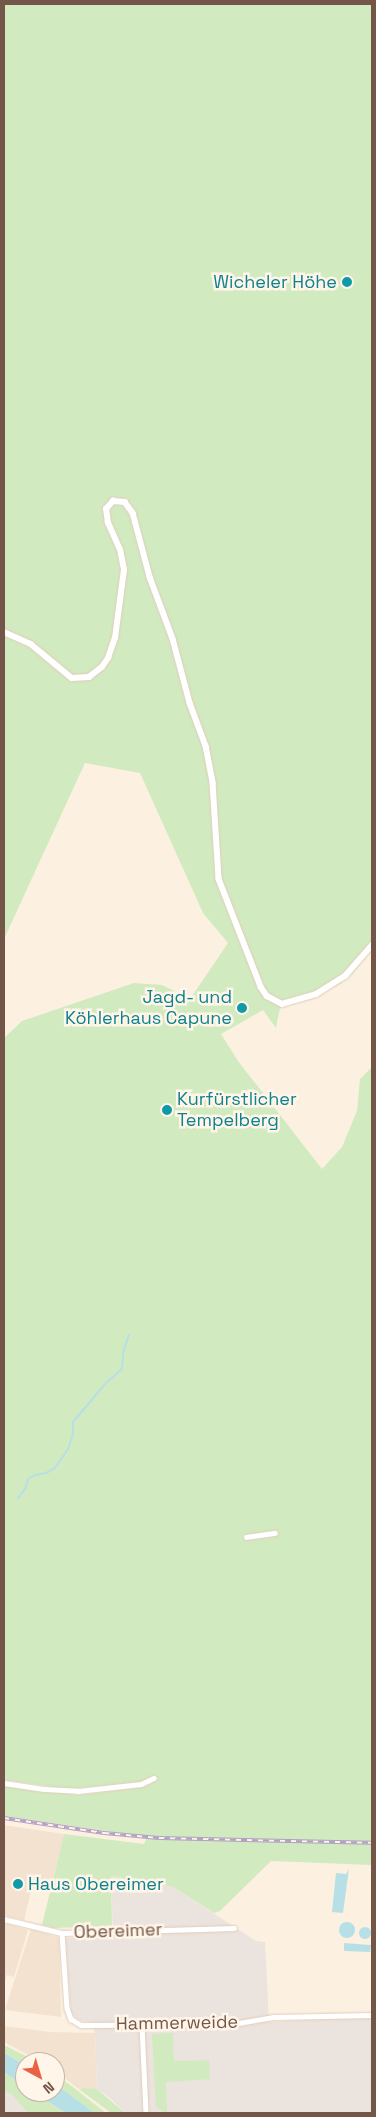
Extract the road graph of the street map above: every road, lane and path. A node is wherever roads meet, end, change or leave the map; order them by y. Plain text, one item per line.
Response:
1 (4, 632) edge
2 (372, 945) edge
3 (276, 1534) dead end
4 (246, 1537) dead end
5 (154, 1778) dead end
6 (4, 1782) edge
7 (4, 1919) edge
8 (234, 1928) dead end
9 (62, 1933) junction
10 (372, 2015) edge
11 (142, 2025) junction
12 (147, 2113) edge

1 - 2 street
3 - 4 street
5 - 6 street
7 - 9 street, Obereimer
8 - 9 street, Obereimer
9 - 11 street, Hammerweide
10 - 11 street, Hammerweide
11 - 12 street

